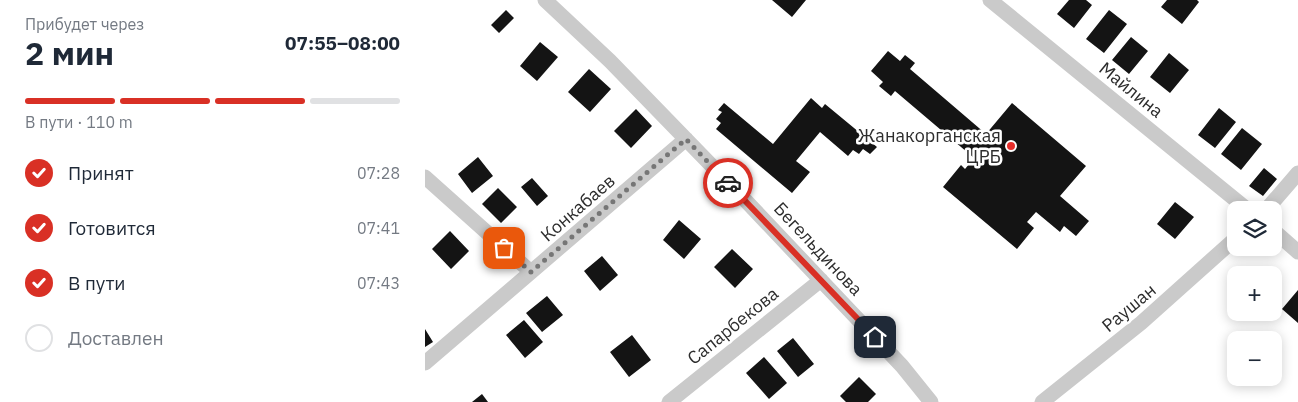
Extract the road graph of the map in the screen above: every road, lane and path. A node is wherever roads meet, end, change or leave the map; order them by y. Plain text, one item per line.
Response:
1 (545, 0) edge
2 (990, 0) edge
3 (686, 139) junction
4 (1298, 173) edge
5 (425, 177) edge
6 (1238, 201) edge
7 (1274, 201) edge
8 (1282, 238) edge
9 (1227, 246) edge
10 (1298, 252) edge
11 (531, 272) junction
12 (821, 280) junction
13 (425, 363) edge
14 (669, 402) edge
15 (931, 402) edge
16 (1042, 402) edge

1 - 3 street, Бегельдинова
2 - 6 street, Майлина
3 - 11 street, Конкабаев
3 - 12 street, Бегельдинова
4 - 7 street
5 - 11 street
8 - 10 street
9 - 16 street, Раушан
11 - 13 street, Конкабаев
12 - 14 street, Сапарбекова
12 - 15 street, Бегельдинова

